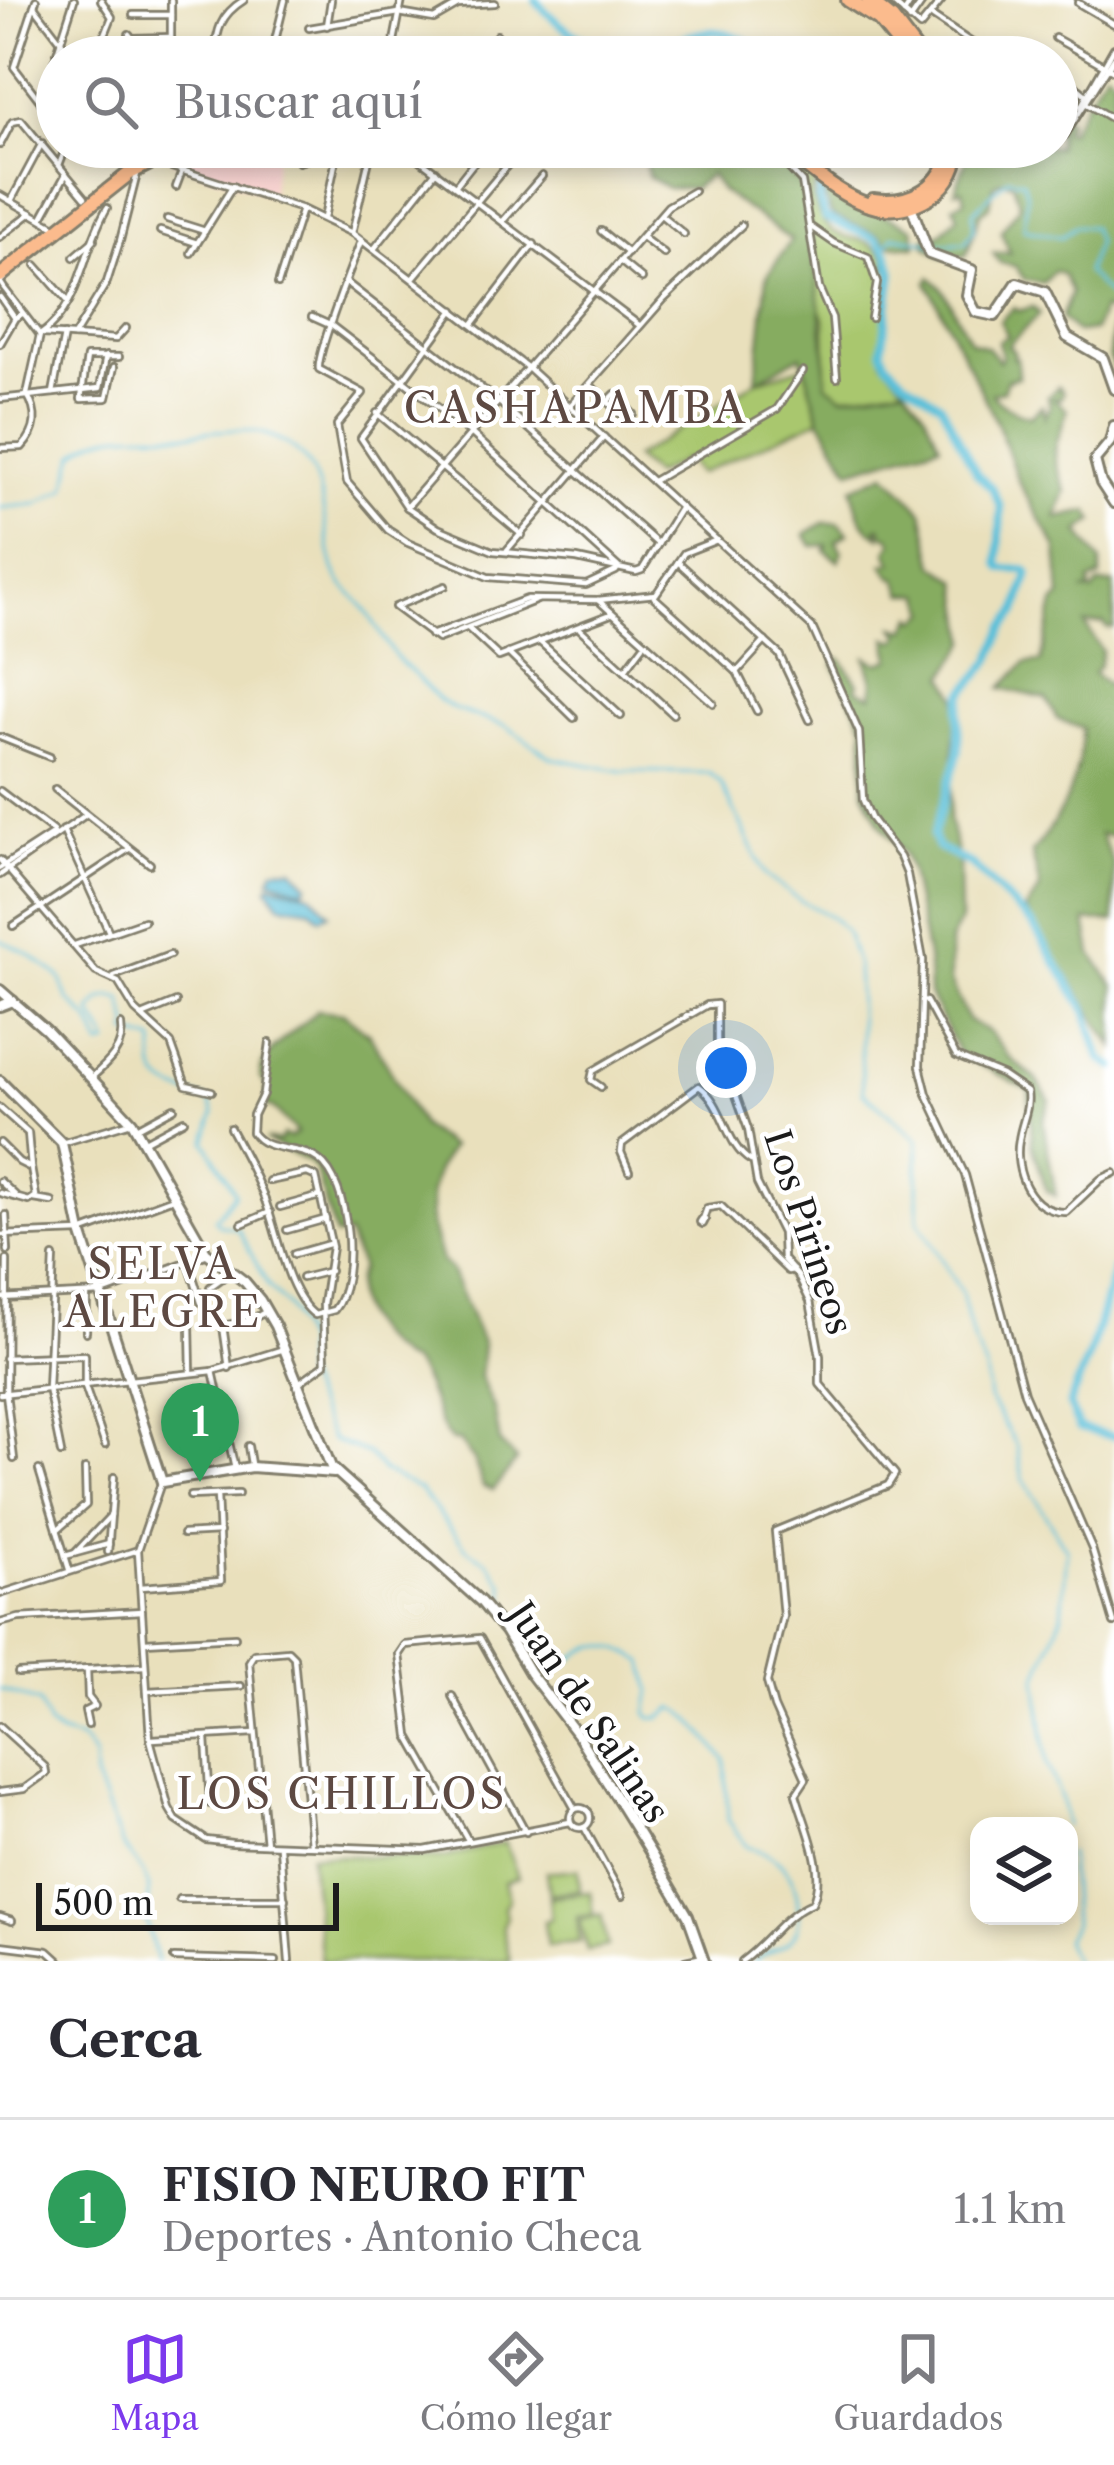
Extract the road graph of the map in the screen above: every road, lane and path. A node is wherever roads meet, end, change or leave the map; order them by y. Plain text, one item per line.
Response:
1 (74, 0) edge
2 (101, 0) edge
3 (171, 0) edge
4 (285, 0) edge
5 (331, 0) edge
6 (402, 0) edge
7 (848, 0) edge
8 (868, 0) edge
9 (890, 0) edge
10 (912, 0) edge
11 (924, 0) edge
12 (942, 0) edge
13 (238, 2) edge
14 (34, 3) edge
15 (495, 3) dead end
16 (1078, 3) dead end
17 (399, 13) junction
18 (904, 14) junction
19 (134, 15) dead end
20 (171, 15) junction
21 (931, 16) junction
22 (910, 20) junction
23 (1114, 24) edge
24 (143, 25) dead end
25 (156, 26) dead end
26 (327, 26) junction
27 (309, 28) dead end
28 (57, 36) edge
29 (63, 36) edge
30 (104, 36) edge
31 (143, 36) edge
32 (156, 36) edge
33 (171, 36) edge
34 (217, 36) edge
35 (276, 36) edge
36 (395, 36) edge
37 (892, 36) edge
38 (905, 36) edge
39 (961, 36) edge
40 (1114, 48) edge
41 (1078, 51) edge
42 (1114, 58) edge
43 (1108, 68) edge
44 (1078, 95) edge
45 (36, 97) edge
46 (1083, 101) junction
47 (1078, 110) edge
48 (1114, 120) edge
49 (36, 136) edge
50 (0, 146) edge
51 (36, 154) edge
52 (61, 168) edge
53 (125, 168) edge
54 (138, 168) joint
55 (176, 168) edge
56 (334, 168) edge
57 (367, 168) edge
58 (432, 168) edge
59 (470, 168) edge
60 (505, 168) edge
61 (790, 168) edge
62 (816, 168) edge
63 (944, 168) edge
64 (954, 168) edge
65 (182, 170) junction
66 (436, 171) junction
67 (66, 174) junction
68 (542, 176) dead end
69 (456, 185) junction
70 (233, 186) junction
71 (841, 186) junction
72 (176, 187) dead end
73 (694, 191) dead end
74 (0, 195) edge
75 (85, 197) junction
76 (11, 201) junction
77 (476, 203) junction
78 (911, 206) junction
79 (106, 208) dead end
80 (302, 209) junction
81 (889, 210) junction
82 (32, 213) junction
83 (661, 215) junction
84 (324, 218) junction
85 (167, 219) dead end
86 (503, 221) junction
87 (47, 222) junction
88 (742, 225) dead end
89 (917, 226) junction
90 (811, 227) junction
91 (160, 231) dead end
92 (205, 231) junction
93 (601, 231) dead end
94 (352, 233) junction
95 (684, 234) dead end
96 (642, 237) junction
97 (0, 238) edge
98 (94, 240) junction
99 (361, 241) junction
100 (197, 243) junction
101 (534, 244) junction
102 (374, 249) junction
103 (191, 253) dead end
104 (628, 253) junction
105 (664, 254) dead end
106 (74, 257) dead end
107 (33, 258) junction
108 (620, 261) junction
109 (0, 275) edge
110 (413, 278) junction
111 (643, 279) dead end
112 (347, 283) junction
113 (278, 284) dead end
114 (596, 292) junction
115 (0, 297) edge
116 (67, 300) junction
117 (454, 310) junction
118 (22, 314) junction
119 (311, 317) dead end
120 (15, 318) junction
121 (871, 318) dead end
122 (473, 324) junction
123 (640, 325) junction
124 (332, 326) junction
125 (126, 328) dead end
126 (42, 335) junction
127 (64, 335) junction
128 (74, 336) junction
129 (0, 344) edge
130 (429, 346) junction
131 (106, 356) junction
132 (119, 357) dead end
133 (114, 368) dead end
134 (528, 368) junction
135 (803, 371) dead end
136 (837, 378) dead end
137 (404, 380) junction
138 (590, 385) junction
139 (1114, 388) edge
140 (81, 390) junction
141 (53, 393) junction
142 (27, 394) junction
143 (0, 399) edge
144 (498, 401) junction
145 (608, 401) dead end
146 (569, 406) junction
147 (377, 413) junction
148 (1114, 426) edge
149 (471, 433) junction
150 (604, 437) junction
151 (0, 448) edge
152 (442, 466) junction
153 (575, 470) junction
154 (653, 482) junction
155 (550, 502) junction
156 (1114, 503) edge
157 (407, 507) junction
158 (681, 507) junction
159 (708, 532) junction
160 (521, 535) junction
161 (717, 540) junction
162 (658, 544) junction
163 (695, 548) junction
164 (507, 550) junction
165 (678, 562) junction
166 (619, 567) junction
167 (445, 586) dead end
168 (652, 596) junction
169 (536, 600) junction
170 (598, 600) junction
171 (611, 614) junction
172 (468, 628) junction
173 (579, 628) junction
174 (431, 634) junction
175 (539, 640) junction
176 (765, 641) junction
177 (645, 644) junction
178 (508, 653) junction
179 (625, 670) junction
180 (737, 672) junction
181 (713, 703) dead end
182 (757, 711) dead end
183 (673, 714) dead end
184 (622, 716) dead end
185 (574, 718) dead end
186 (810, 720) dead end
187 (0, 737) edge
188 (50, 757) dead end
189 (55, 789) dead end
190 (0, 791) edge
191 (84, 813) junction
192 (59, 831) junction
193 (129, 849) junction
194 (150, 864) dead end
195 (3, 867) edge
196 (87, 878) junction
197 (40, 907) junction
198 (143, 920) dead end
199 (13, 926) dead end
200 (109, 932) junction
201 (73, 945) junction
202 (170, 956) dead end
203 (111, 977) junction
204 (0, 990) edge
205 (923, 998) junction
206 (13, 1001) junction
207 (176, 1002) dead end
208 (0, 1006) edge
209 (141, 1016) junction
210 (121, 1025) dead end
211 (270, 1043) dead end
212 (89, 1079) junction
213 (0, 1082) edge
214 (602, 1088) dead end
215 (212, 1091) dead end
216 (0, 1108) edge
217 (174, 1108) dead end
218 (184, 1120) dead end
219 (134, 1125) junction
220 (230, 1128) dead end
221 (145, 1141) junction
222 (0, 1143) edge
223 (62, 1143) junction
224 (754, 1162) junction
225 (31, 1168) junction
226 (629, 1172) dead end
227 (1114, 1173) edge
228 (0, 1181) edge
229 (269, 1181) dead end
230 (0, 1193) edge
231 (16, 1196) junction
232 (320, 1196) junction
233 (176, 1197) junction
234 (34, 1198) junction
235 (52, 1202) dead end
236 (280, 1207) dead end
237 (269, 1212) junction
238 (5, 1215) dead end
239 (326, 1219) junction
240 (703, 1219) dead end
241 (242, 1224) dead end
242 (287, 1230) dead end
243 (81, 1232) junction
244 (3, 1235) edge
245 (332, 1243) junction
246 (208, 1254) junction
247 (294, 1254) dead end
248 (54, 1257) dead end
249 (189, 1264) dead end
250 (793, 1270) junction
251 (232, 1271) junction
252 (330, 1271) junction
253 (302, 1278) dead end
254 (210, 1287) dead end
255 (102, 1293) junction
256 (87, 1294) junction
257 (52, 1297) junction
258 (3, 1298) edge
259 (201, 1302) dead end
260 (267, 1311) junction
261 (328, 1313) junction
262 (190, 1324) dead end
263 (86, 1332) dead end
264 (284, 1349) junction
265 (50, 1355) junction
266 (5, 1358) junction
267 (229, 1368) junction
268 (212, 1371) junction
269 (191, 1373) junction
270 (130, 1378) junction
271 (299, 1383) junction
272 (84, 1384) junction
273 (48, 1388) junction
274 (3, 1393) edge
275 (105, 1445) dead end
276 (248, 1446) dead end
277 (62, 1453) dead end
278 (325, 1456) junction
279 (14, 1459) dead end
280 (251, 1467) junction
281 (39, 1469) dead end
282 (86, 1469) dead end
283 (235, 1469) junction
284 (310, 1469) junction
285 (337, 1474) junction
286 (114, 1477) dead end
287 (162, 1482) junction
288 (238, 1494) dead end
289 (217, 1495) junction
290 (190, 1496) dead end
291 (111, 1515) junction
292 (57, 1529) junction
293 (220, 1532) junction
294 (183, 1534) dead end
295 (138, 1550) junction
296 (75, 1553) junction
297 (108, 1553) junction
298 (65, 1556) junction
299 (69, 1569) dead end
300 (141, 1587) junction
301 (1, 1593) edge
302 (142, 1611) junction
303 (1114, 1623) edge
304 (0, 1624) edge
305 (235, 1636) dead end
306 (144, 1642) junction
307 (145, 1666) junction
308 (87, 1669) junction
309 (18, 1672) dead end
310 (241, 1686) dead end
311 (147, 1691) junction
312 (452, 1696) dead end
313 (88, 1725) dead end
314 (0, 1726) edge
315 (255, 1732) junction
316 (206, 1736) junction
317 (150, 1739) junction
318 (0, 1794) edge
319 (210, 1804) dead end
320 (575, 1809) junction
321 (571, 1822) junction
322 (584, 1827) junction
323 (526, 1832) junction
324 (469, 1843) junction
325 (266, 1844) junction
326 (280, 1845) junction
327 (311, 1845) junction
328 (622, 1896) dead end
329 (179, 1899) dead end
330 (285, 1900) junction
331 (0, 1917) edge
332 (11, 1921) dead end
333 (0, 1946) edge
334 (174, 1958) dead end
335 (704, 1959) edge
336 (59, 1961) edge
337 (276, 1961) edge
338 (289, 1961) edge
339 (685, 1961) edge
340 (742, 1961) edge

1 - 29 street
2 - 30 street
3 - 20 street
4 - 35 street
5 - 26 street
6 - 17 street
7 - 37 highway
8 - 38 highway
9 - 18 street
10 - 18 street
11 - 22 street
12 - 21 street
13 - 34 street
14 - 28 street
14 - 45 street
15 - 17 street
16 - 23 street
17 - 26 street
17 - 36 street
18 - 22 street
19 - 20 street
20 - 33 street
21 - 22 street
21 - 39 street
24 - 31 street
25 - 32 street
26 - 27 street
40 - 43 street
41 - 43 street
42 - 43 street
43 - 46 street
44 - 46 street
46 - 47 street
46 - 48 street
49 - 50 street
51 - 76 street
52 - 67 street
53 - 75 highway
54 - 107 highway
54 - 128 street
55 - 65 street
56 - 84 street
57 - 94 street
58 - 66 street
59 - 69 street
60 - 77 street
61 - 90 street
62 - 71 highway
63 - 71 highway
64 - 78 highway
65 - 70 street
65 - 72 street
66 - 69 street
66 - 102 street
67 - 75 street
67 - 87 street
68 - 86 street
69 - 77 street
70 - 80 street
70 - 92 street
71 - 81 highway
73 - 83 street
74 - 76 street
75 - 87 highway
76 - 82 street
77 - 86 street
77 - 110 street
78 - 81 highway
78 - 89 street
79 - 98 street
80 - 84 street
80 - 113 street
81 - 89 street
82 - 87 street
82 - 97 street
83 - 95 street
83 - 96 street
84 - 94 street
85 - 92 street
86 - 101 street
87 - 109 highway
88 - 123 street
89 - 139 street
90 - 121 street
90 - 136 street
91 - 100 street
92 - 100 street
93 - 104 street
94 - 99 street
96 - 104 street
96 - 105 street
98 - 106 street
98 - 116 street
99 - 102 street
99 - 112 street
100 - 103 street
101 - 114 street
101 - 122 street
102 - 110 street
104 - 108 street
107 - 109 highway
107 - 116 street
108 - 111 street
108 - 114 street
109 - 118 street
110 - 117 street
112 - 124 street
112 - 130 street
114 - 123 street
114 - 134 street
115 - 120 street
116 - 126 street
117 - 122 street
117 - 130 street
118 - 120 street
118 - 126 street
119 - 124 street
120 - 129 street
122 - 134 street
123 - 138 street
124 - 137 street
124 - 166 street
125 - 128 street
126 - 127 street
126 - 142 street
127 - 128 street
127 - 141 street
130 - 137 street
130 - 144 street
131 - 132 street
131 - 140 street
131 - 140 street
133 - 140 street
134 - 144 street
134 - 146 street
135 - 154 street
137 - 147 street
137 - 149 street
138 - 145 street
138 - 146 street
140 - 141 street
141 - 142 street
142 - 143 street
142 - 151 street
144 - 149 street
144 - 153 street
146 - 150 street
147 - 152 street
147 - 157 street
148 - 156 street
149 - 152 street
149 - 155 street
150 - 153 street
150 - 154 street
152 - 157 street
152 - 160 street
153 - 155 street
153 - 162 street
154 - 158 street
155 - 160 street
155 - 166 street
157 - 164 street
158 - 159 street
158 - 162 street
159 - 161 street
159 - 163 street
160 - 164 street
161 - 163 street
161 - 205 street
162 - 166 street
163 - 165 street
164 - 166 street
165 - 168 street
165 - 176 street
167 - 174 street
168 - 170 street
168 - 180 street
169 - 170 street
169 - 172 street
169 - 174 street
170 - 171 street
171 - 173 street
171 - 177 street
172 - 174 street
172 - 178 street
173 - 175 street
173 - 179 street
175 - 178 street
175 - 184 street
176 - 180 street
176 - 186 street
177 - 179 street
177 - 181 street
178 - 185 street
179 - 183 street
180 - 182 street
187 - 188 street
189 - 191 street
190 - 192 street
191 - 192 street
191 - 193 street
192 - 195 street
192 - 196 street
193 - 194 street
193 - 196 street
195 - 197 street
196 - 197 street
196 - 200 street
197 - 199 street
197 - 201 street
198 - 200 street
200 - 201 street
201 - 203 street
202 - 203 street
203 - 209 street
204 - 206 street, Juan de Salinas
205 - 227 street
205 - 303 street
206 - 208 street
206 - 212 street, Juan de Salinas
207 - 209 street
209 - 215 street
210 - 212 street
211 - 261 street
212 - 219 street, Juan de Salinas
213 - 223 street
214 - 224 street, Los Pirineos
216 - 225 street
217 - 219 street
218 - 221 street
219 - 221 street, Juan de Salinas
219 - 223 street
220 - 237 street
221 - 233 street, Juan de Salinas
222 - 225 street
223 - 243 street
224 - 226 street
224 - 250 street, Los Pirineos
225 - 234 street
228 - 231 street
229 - 232 street
230 - 231 street
231 - 234 street
232 - 236 street
232 - 239 street
233 - 243 street
233 - 246 street, Juan de Salinas
234 - 235 street
237 - 241 street
237 - 261 street
238 - 244 street
239 - 242 street
239 - 245 street
240 - 250 street
243 - 244 street
243 - 255 street
244 - 258 street
245 - 247 street
245 - 252 street
246 - 251 street, Juan de Salinas
246 - 255 street
248 - 257 street
249 - 259 street
250 - 340 street, Los Pirineos
251 - 254 street
251 - 260 street, Juan de Salinas
252 - 253 street
252 - 261 street
255 - 256 street
255 - 270 street
256 - 257 street
256 - 263 street
257 - 258 street
257 - 265 street
258 - 266 street
260 - 264 street, Juan de Salinas
260 - 267 street
261 - 271 street
262 - 269 street
264 - 267 street
264 - 271 street, Juan de Salinas
265 - 266 street
265 - 272 street
265 - 273 street
266 - 274 street
267 - 268 street
268 - 269 street
268 - 283 street
269 - 270 street
270 - 272 street
270 - 287 street
271 - 278 street, Juan de Salinas
272 - 273 street
272 - 275 street
273 - 274 street
273 - 277 street
274 - 279 street
276 - 280 street
278 - 284 street
278 - 285 street, Juan de Salinas
280 - 283 street
280 - 284 street
281 - 292 street
282 - 292 street
283 - 287 street
284 - 285 street
285 - 335 street, Juan de Salinas
286 - 291 street
287 - 295 street
288 - 289 street
289 - 290 street
289 - 293 street
291 - 296 street
291 - 297 street
292 - 298 street
293 - 294 street
293 - 300 street
295 - 297 street
295 - 300 street
296 - 297 street
296 - 298 street
297 - 301 street
298 - 299 street
300 - 302 street
302 - 304 street
302 - 306 street
305 - 306 street
306 - 307 street
307 - 308 street
307 - 311 street
308 - 309 street
308 - 313 street
310 - 311 street
311 - 317 street
312 - 323 street
314 - 318 street
315 - 316 street
315 - 325 street
315 - 327 street
316 - 317 street
316 - 319 street
317 - 325 street
320 - 321 street
320 - 322 street
320 - 324 street
321 - 322 street
321 - 323 street
322 - 328 street
323 - 324 street
324 - 327 street
325 - 326 street
326 - 327 street
326 - 330 street
329 - 330 street
330 - 338 street
331 - 332 street
333 - 336 street
334 - 337 street
335 - 339 street

